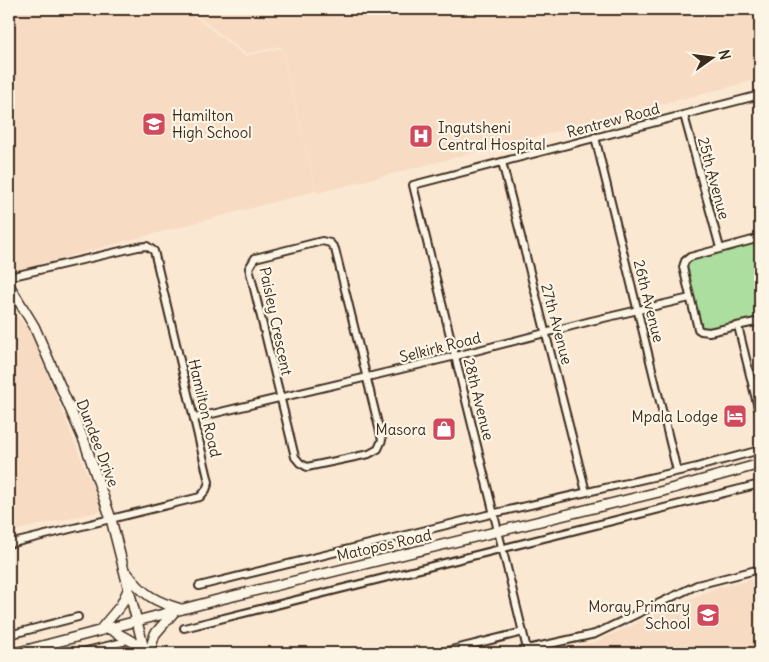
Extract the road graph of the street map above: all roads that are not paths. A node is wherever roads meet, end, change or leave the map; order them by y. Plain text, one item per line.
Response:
1 (760, 94) edge
2 (684, 115) junction
3 (596, 137) junction
4 (502, 162) junction
5 (413, 185) joint
6 (760, 238) edge
7 (720, 248) junction
8 (9, 277) edge
9 (9, 286) edge
10 (690, 298) junction
11 (638, 310) junction
12 (760, 320) edge
13 (738, 326) junction
14 (546, 332) junction
15 (456, 356) junction
16 (367, 378) junction
17 (280, 398) junction
18 (760, 416) edge
19 (195, 418) junction
20 (760, 450) edge
21 (760, 464) edge
22 (677, 471) junction
23 (760, 484) edge
24 (586, 492) junction
25 (495, 513) junction
26 (111, 519) junction
27 (500, 532) junction
28 (9, 544) edge
29 (504, 549) junction
30 (124, 569) junction
31 (760, 569) edge
32 (199, 586) dead end
33 (129, 588) junction
34 (178, 611) junction
35 (78, 617) dead end
36 (136, 621) junction
37 (184, 628) dead end
38 (104, 629) junction
39 (523, 632) junction
40 (9, 635) edge
41 (123, 642) dead end
42 (528, 651) edge
43 (15, 653) edge
44 (78, 653) edge
45 (146, 653) edge
46 (441, 653) edge

1 - 2 street, Rentrew Road
2 - 3 street, Rentrew Road
2 - 7 street, 25th Avenue
3 - 4 street, Rentrew Road
3 - 11 street, 26th Avenue
4 - 5 street, Rentrew Road
4 - 14 street, 27th Avenue
5 - 15 street, 28th Avenue
6 - 7 street
7 - 10 street
8 - 19 street, Hamilton Road
9 - 26 main road, Dundee Drive
10 - 11 street, Selkirk Road
10 - 13 street
11 - 14 street, Selkirk Road
11 - 22 street, 26th Avenue
12 - 13 street
13 - 18 street
14 - 15 street, Selkirk Road
14 - 24 street, 27th Avenue
15 - 16 street, Selkirk Road
15 - 25 street, 28th Avenue
16 - 17 street, Selkirk Road
16 - 17 street, Paisley Crescent
16 - 17 street, Paisley Crescent
17 - 19 street, Selkirk Road
19 - 26 street, Hamilton Road
20 - 22 street
21 - 27 main road, Matopos Road
22 - 24 street
23 - 29 street
24 - 25 street
25 - 27 street, 28th Avenue
25 - 32 street
26 - 28 street, Hamilton Road
26 - 30 main road, Dundee Drive
27 - 29 street, 28th Avenue
27 - 34 main road, Matopos Road
29 - 37 street
29 - 39 street, 28th Avenue
30 - 33 main road, Dundee Drive
30 - 34 main road
31 - 42 street
33 - 36 main road, Dundee Drive
33 - 38 main road
34 - 36 main road, Matopos Road
34 - 45 main road
35 - 40 street
36 - 38 main road, Matopos Road
36 - 45 main road, Dundee Drive
38 - 43 main road, Matopos Road
38 - 45 main road
39 - 42 street, 28th Avenue
39 - 46 street
41 - 44 street

